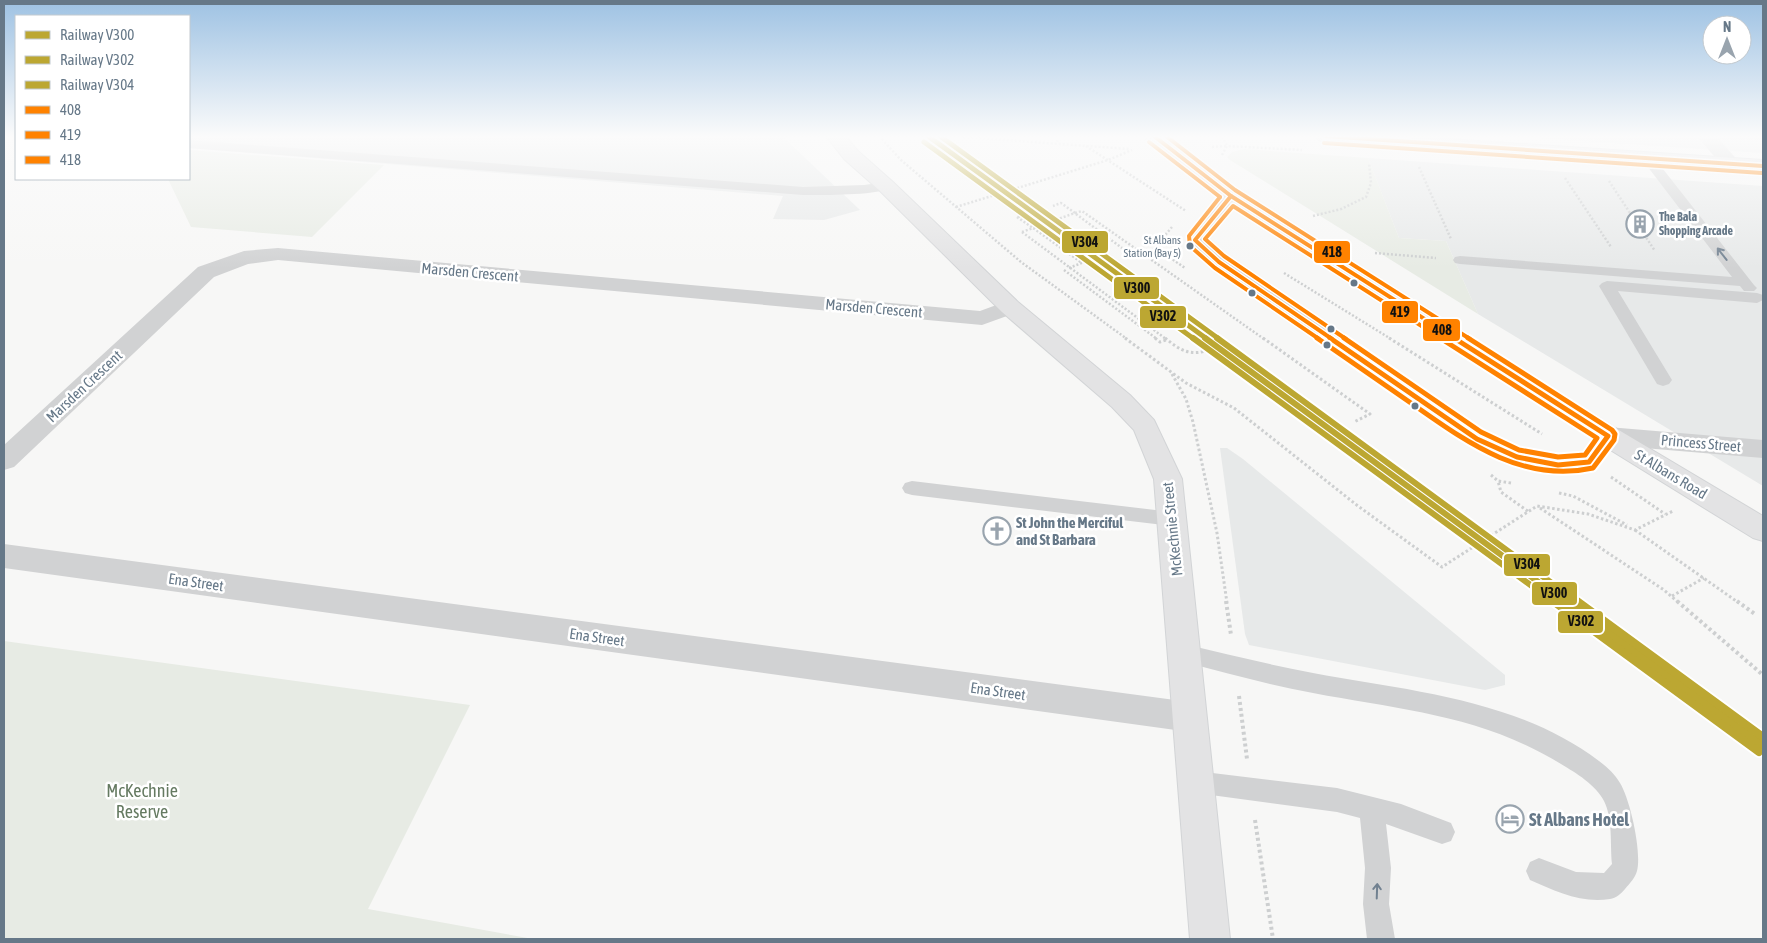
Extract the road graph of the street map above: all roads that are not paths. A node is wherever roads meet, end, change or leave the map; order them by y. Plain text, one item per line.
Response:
1 (659, 180) edge
2 (879, 180) edge
3 (1210, 180) edge
4 (1664, 180) edge
5 (886, 186) junction
6 (1231, 196) junction
7 (1206, 224) joint
8 (1460, 260) road end
9 (1744, 282) junction
10 (1760, 302) edge
11 (1010, 307) junction
12 (1663, 380) dead end
13 (1608, 436) junction
14 (1763, 449) edge
15 (4, 460) edge
16 (912, 488) dead end
17 (1172, 519) junction
18 (1763, 530) edge
19 (4, 556) edge
20 (1184, 653) junction
21 (1190, 717) junction
22 (1196, 782) junction
23 (1372, 808) junction
24 (1442, 832) dead end
25 (1539, 871) dead end
26 (1210, 939) edge
27 (1381, 939) edge

1 - 5 lane
2 - 5 main road, McKechnie Street
3 - 6 main road, St Albans Road
9 -> 4 lane
5 - 11 main road, McKechnie Street
6 - 7 lane
6 - 13 main road, St Albans Road
7 - 13 lane
8 - 9 lane
9 - 10 lane
10 - 12 lane
11 - 15 street, Marsden Crescent
11 - 17 main road, McKechnie Street
13 - 14 street, Princess Street
13 - 18 main road, St Albans Road
16 - 17 lane
17 - 20 main road, McKechnie Street
19 - 21 street, Ena Street
20 - 21 main road, McKechnie Street
20 - 25 lane
21 - 22 main road, McKechnie Street
22 - 23 lane
22 - 26 main road, McKechnie Street
23 - 24 lane
27 -> 23 lane

